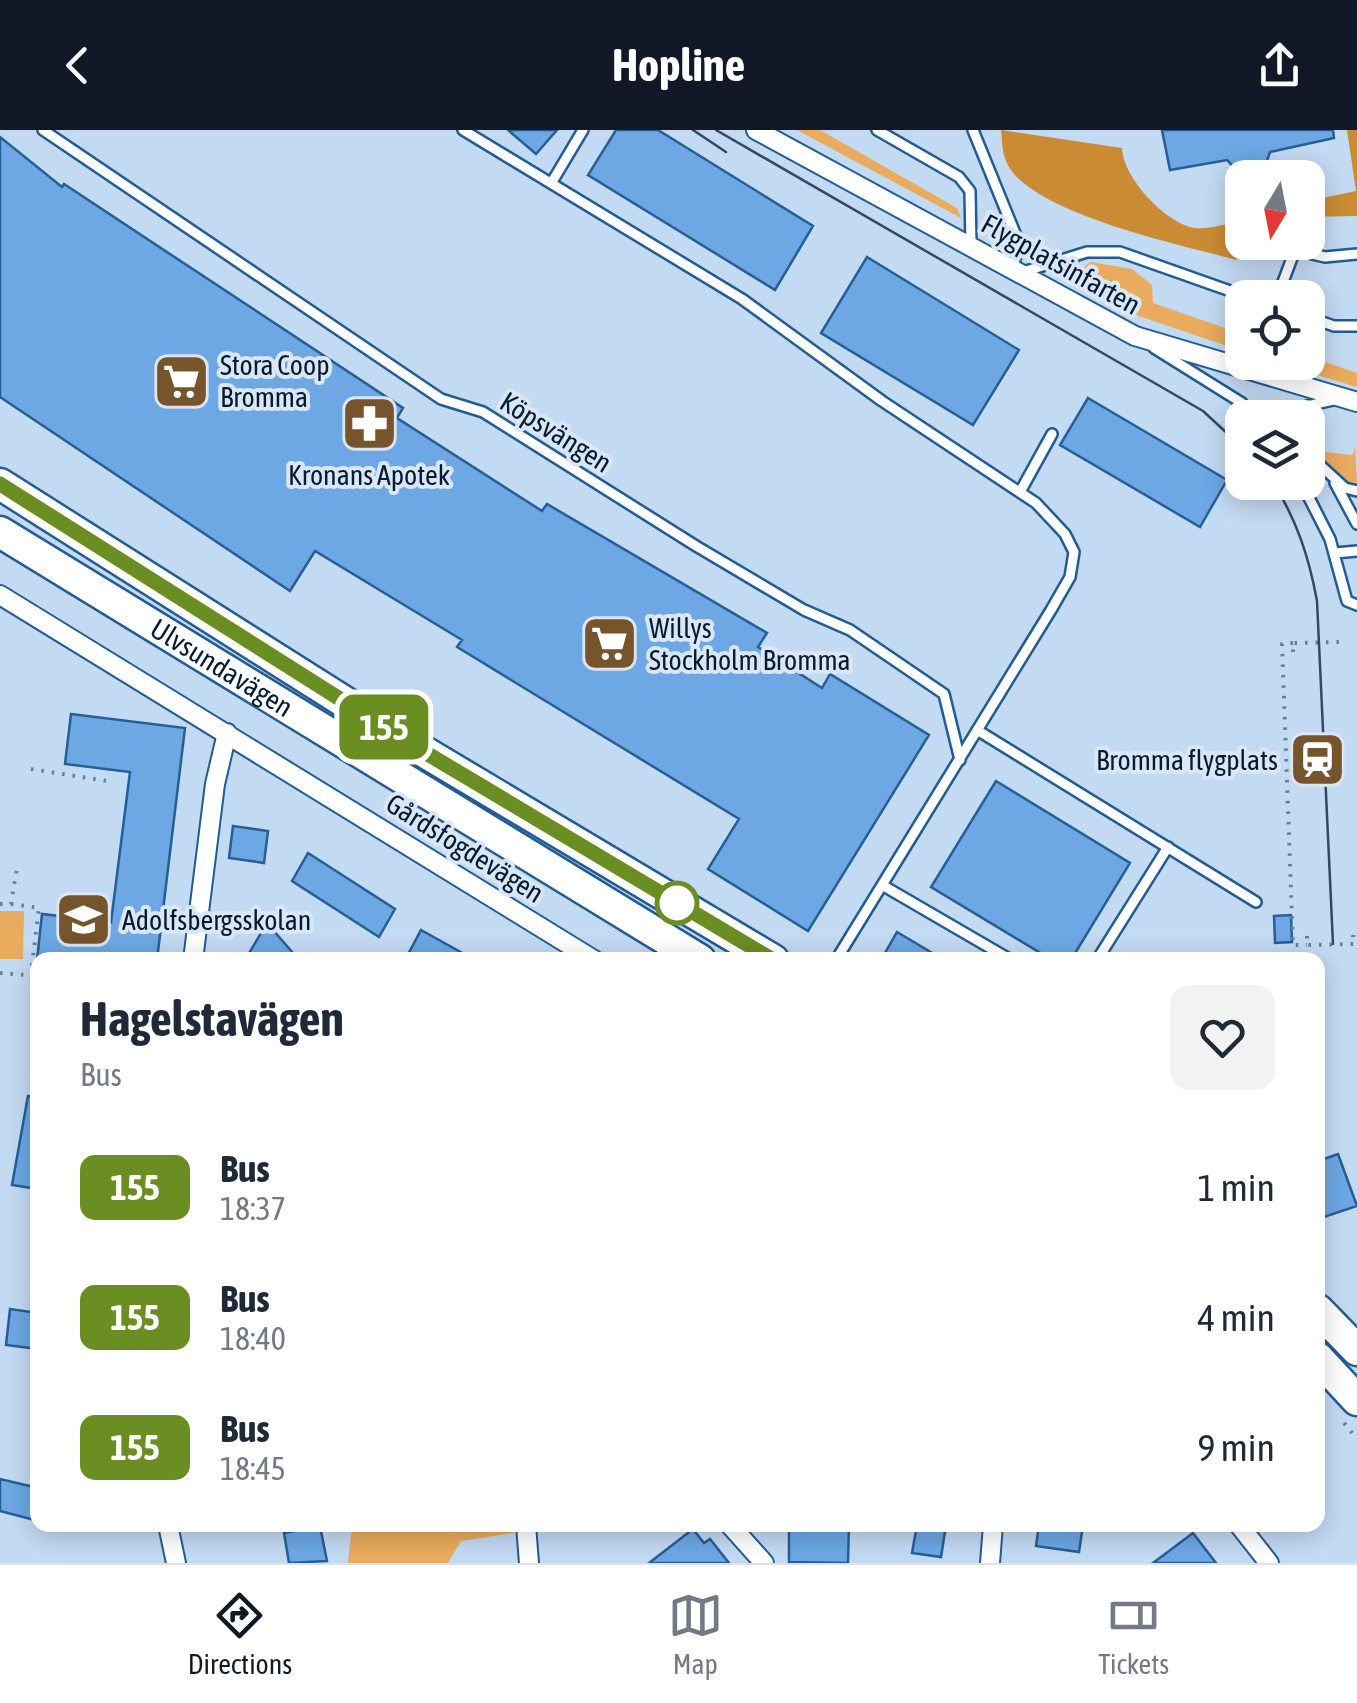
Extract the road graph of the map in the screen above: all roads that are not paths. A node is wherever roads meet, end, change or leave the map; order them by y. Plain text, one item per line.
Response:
1 (43, 130) edge
2 (463, 130) edge
3 (583, 130) edge
4 (756, 130) edge
5 (878, 130) edge
6 (972, 130) edge
7 (552, 182) junction
8 (971, 246) junction
9 (1357, 254) edge
10 (1325, 257) edge
11 (1017, 270) junction
12 (1225, 289) edge
13 (1325, 323) edge
14 (1357, 326) edge
15 (1134, 336) junction
16 (1237, 400) edge
17 (1348, 400) edge
18 (1052, 434) dead end
19 (1325, 470) edge
20 (1332, 476) junction
21 (0, 484) edge
22 (1357, 491) edge
23 (1020, 492) junction
24 (1310, 500) edge
25 (1357, 524) edge
26 (0, 532) edge
27 (1357, 551) edge
28 (1335, 553) junction
29 (1357, 579) edge
30 (1343, 580) junction
31 (0, 595) edge
32 (1357, 605) edge
33 (977, 730) junction
34 (227, 733) junction
35 (960, 760) junction
36 (1168, 847) junction
37 (882, 885) junction
38 (1256, 902) dead end
39 (193, 952) edge
40 (581, 952) edge
41 (687, 952) edge
42 (760, 952) edge
43 (841, 952) edge
44 (997, 952) edge
45 (1103, 952) edge
46 (1325, 1317) edge
47 (1357, 1350) edge
48 (1325, 1366) edge
49 (1357, 1400) edge
50 (169, 1532) edge
51 (527, 1532) edge
52 (736, 1532) edge
53 (993, 1532) edge
54 (1245, 1532) edge
55 (176, 1563) edge
56 (529, 1563) edge
57 (764, 1563) edge
58 (990, 1563) edge
59 (1270, 1563) edge

1 - 35 lane, Köpsvängen
2 - 7 lane
3 - 7 lane
4 - 8 street, Flygplatsinfarten
5 - 8 lane
6 - 11 lane
7 - 23 lane
8 - 11 street, Flygplatsinfarten
9 - 10 lane
11 - 12 lane
11 - 15 street, Flygplatsinfarten
13 - 14 lane
15 - 16 lane
15 - 17 street, Flygplatsinfarten
18 - 23 lane
19 - 20 lane
20 - 22 lane
20 - 25 lane
21 - 42 main road, Ulvsundavägen
23 - 33 lane
24 - 28 lane
26 - 41 main road, Ulvsundavägen
27 - 28 lane
28 - 30 lane
29 - 30 lane
30 - 32 lane
31 - 34 street, Gårdsfogdevägen
33 - 35 lane
33 - 36 lane
34 - 39 street
34 - 40 street, Gårdsfogdevägen
35 - 37 lane
36 - 38 lane
36 - 45 lane
37 - 43 lane
37 - 44 lane
46 - 47 main road
48 - 49 main road
50 - 55 street
51 - 56 street
52 - 57 street
53 - 58 street
54 - 59 street

